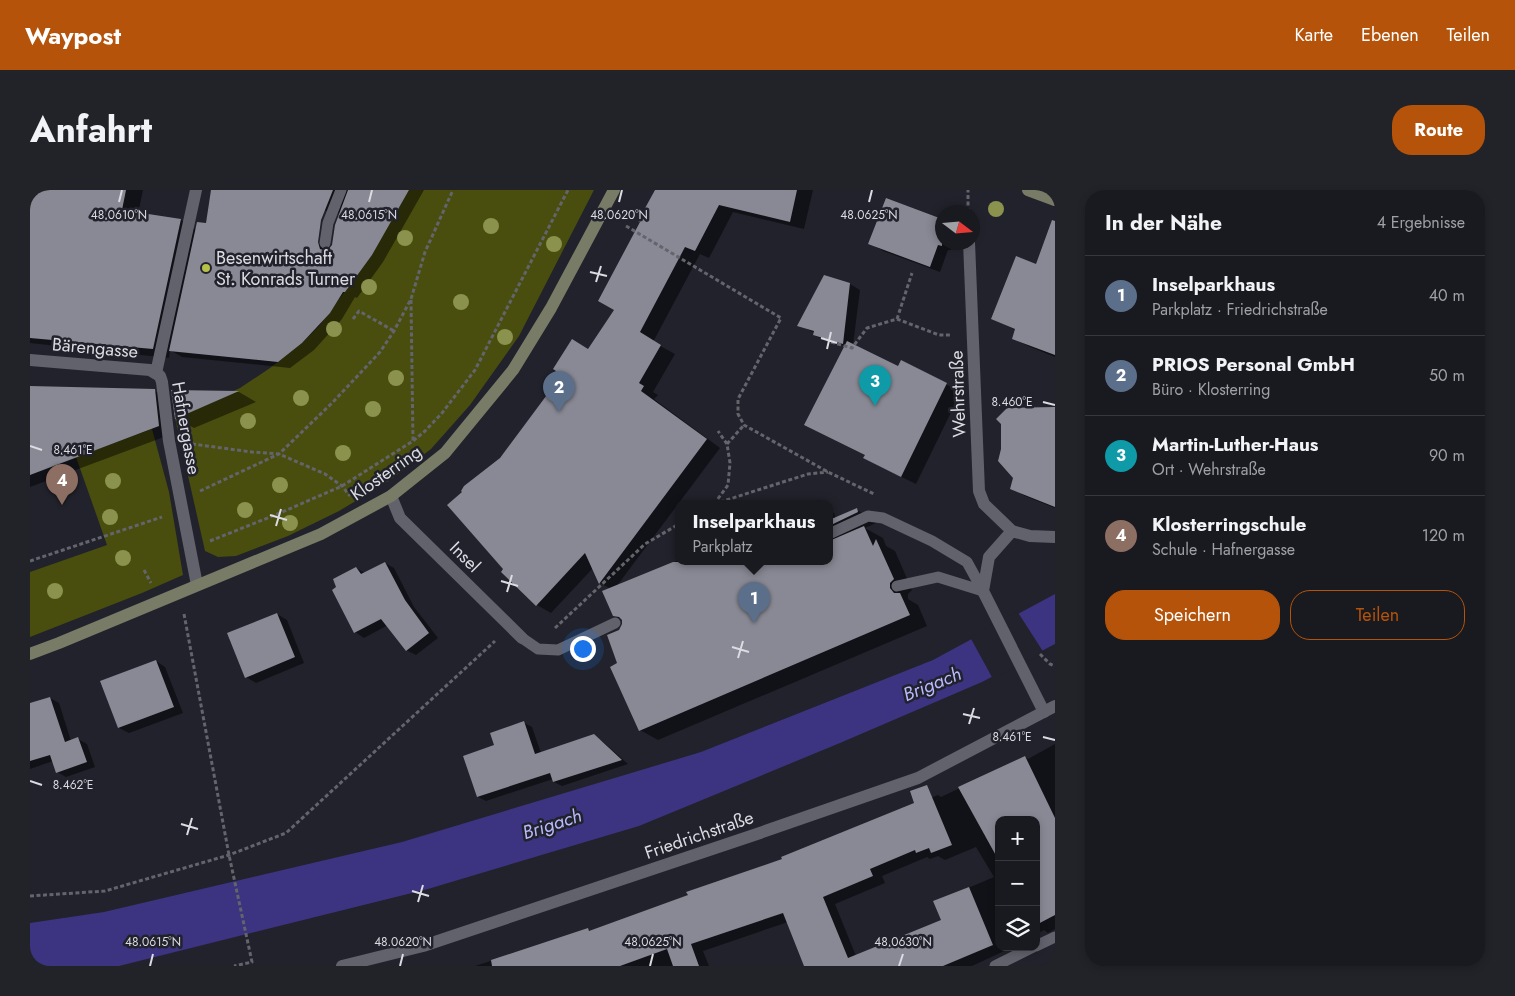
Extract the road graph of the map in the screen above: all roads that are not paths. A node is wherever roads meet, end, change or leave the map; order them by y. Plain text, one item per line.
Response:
1 (196, 190) edge
2 (341, 190) edge
3 (614, 190) edge
4 (1028, 190) edge
5 (1055, 200) edge
6 (325, 243) dead end
7 (969, 250) edge
8 (30, 360) edge
9 (156, 373) junction
10 (391, 496) junction
11 (1012, 531) junction
12 (833, 532) edge
13 (1055, 537) edge
14 (197, 585) junction
15 (897, 586) dead end
16 (983, 591) junction
17 (615, 623) dead end
18 (522, 638) joint
19 (30, 654) edge
20 (1049, 709) edge
21 (1055, 937) edge
22 (1040, 944) edge
23 (1027, 951) edge
24 (342, 966) edge
25 (995, 966) edge

1 - 9 street, Hafnergasse
2 - 6 lane
3 - 10 main road, Klosterring
4 - 5 main road
7 - 11 street, Wehrstraße
8 - 9 street, Bärengasse
9 - 14 street, Hafnergasse
10 - 14 main road, Klosterring
10 - 18 street, Insel
11 - 13 street
11 - 16 street
12 - 16 lane
14 - 19 main road, Klosterring
15 - 16 lane
16 - 20 street
17 - 18 lane
20 - 24 street, Friedrichstraße
21 - 22 lane
23 - 25 lane

